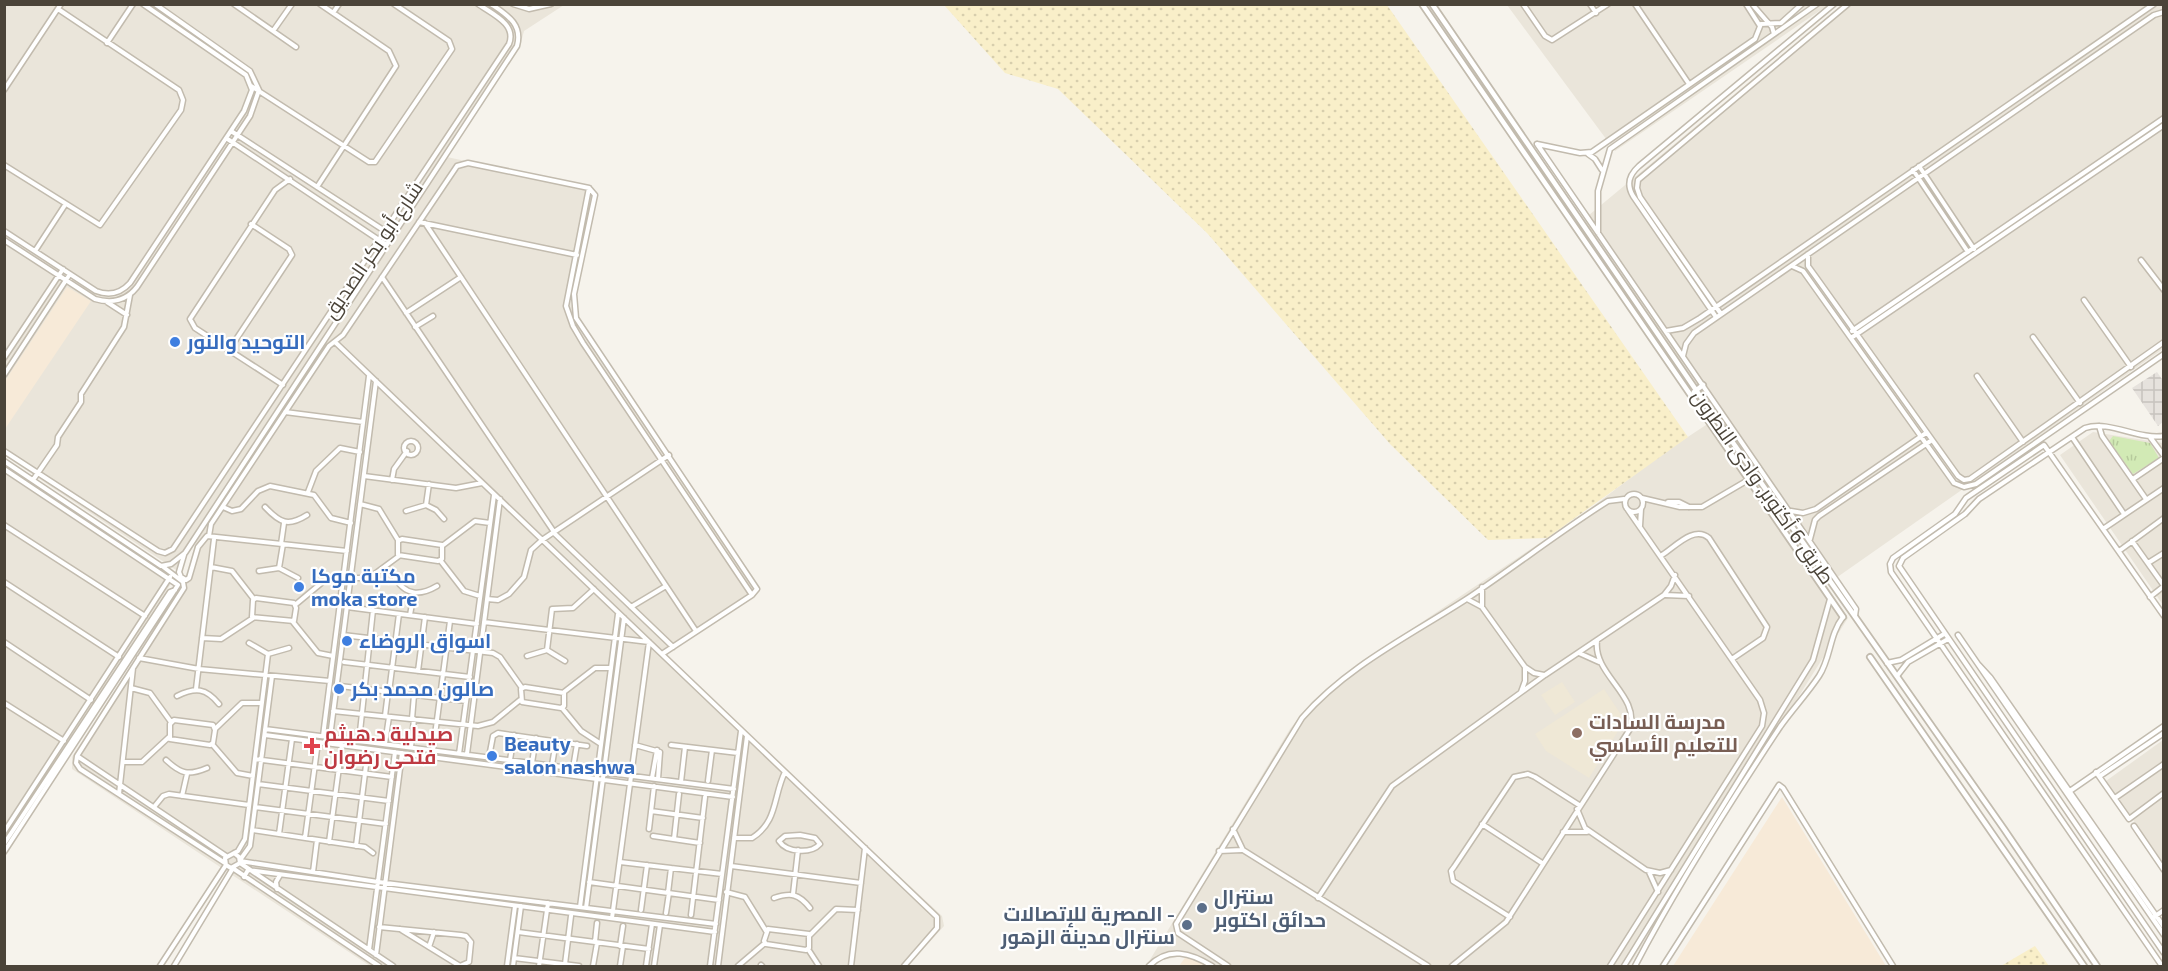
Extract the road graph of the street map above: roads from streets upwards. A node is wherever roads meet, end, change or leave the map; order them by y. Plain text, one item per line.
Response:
1 (61, 4) edge
2 (133, 4) edge
3 (143, 4) edge
4 (155, 4) edge
5 (234, 4) edge
6 (292, 4) edge
7 (320, 4) edge
8 (339, 4) edge
9 (394, 4) edge
10 (478, 4) edge
11 (491, 4) edge
12 (513, 4) edge
13 (551, 4) edge
14 (1422, 4) edge
15 (1432, 4) edge
16 (1532, 4) edge
17 (1590, 4) edge
18 (1608, 4) edge
19 (1635, 4) edge
20 (1746, 4) edge
21 (1752, 4) edge
22 (1802, 4) edge
23 (1816, 4) edge
24 (1834, 4) edge
25 (1848, 4) edge
26 (2153, 5) edge
27 (1524, 7) edge
28 (58, 9) junction
29 (333, 13) junction
30 (1596, 13) junction
31 (1758, 13) junction
32 (1794, 13) junction
33 (2161, 13) edge
34 (1753, 16) junction
35 (1797, 18) junction
36 (1766, 23) junction
37 (1760, 26) junction
38 (273, 31) junction
39 (511, 33) junction
40 (519, 34) junction
41 (1774, 34) junction
42 (200, 35) junction
43 (1797, 36) junction
44 (196, 40) junction
45 (1802, 42) junction
46 (108, 43) junction
47 (296, 46) dead end
48 (1727, 58) junction
49 (1731, 64) junction
50 (487, 77) junction
51 (494, 82) junction
52 (1689, 84) junction
53 (252, 86) junction
54 (4, 90) edge
55 (259, 90) junction
56 (1650, 111) junction
57 (1642, 117) junction
58 (1654, 117) junction
59 (2163, 118) edge
60 (1647, 122) junction
61 (2163, 125) edge
62 (231, 130) junction
63 (1624, 130) junction
64 (450, 134) junction
65 (237, 135) junction
66 (1627, 136) junction
67 (226, 138) junction
68 (456, 138) junction
69 (1612, 138) junction
70 (232, 142) junction
71 (1616, 144) junction
72 (344, 146) junction
73 (1588, 153) junction
74 (433, 160) junction
75 (281, 164) junction
76 (439, 164) junction
77 (4, 165) edge
78 (1919, 166) junction
79 (1913, 170) junction
80 (1602, 171) junction
81 (278, 172) junction
82 (1924, 174) junction
83 (200, 177) junction
84 (1919, 178) junction
85 (290, 179) junction
86 (207, 182) junction
87 (316, 187) junction
88 (589, 188) junction
89 (275, 190) junction
90 (189, 194) junction
91 (196, 198) junction
92 (340, 202) junction
93 (65, 205) junction
94 (335, 208) junction
95 (419, 222) junction
96 (251, 224) junction
97 (425, 224) junction
98 (4, 231) edge
99 (384, 231) junction
100 (1598, 234) junction
101 (391, 235) junction
102 (159, 238) junction
103 (378, 239) junction
104 (4, 240) edge
105 (166, 243) junction
106 (385, 244) junction
107 (1975, 250) junction
108 (35, 251) junction
109 (575, 254) junction
110 (1808, 254) junction
111 (1970, 254) junction
112 (581, 256) junction
113 (2141, 260) dead end
114 (56, 265) junction
115 (1791, 266) junction
116 (63, 269) junction
117 (52, 272) junction
118 (58, 276) junction
119 (72, 276) junction
120 (382, 277) junction
121 (461, 277) junction
122 (66, 281) junction
123 (131, 281) junction
124 (71, 284) junction
125 (137, 287) junction
126 (2163, 290) edge
127 (96, 291) junction
128 (130, 295) junction
129 (92, 297) junction
130 (2084, 300) dead end
131 (107, 302) junction
132 (1714, 309) junction
133 (406, 313) junction
134 (1721, 314) junction
135 (127, 315) junction
136 (433, 316) dead end
137 (1716, 317) junction
138 (31, 318) junction
139 (1700, 318) junction
140 (39, 323) junction
141 (1706, 325) junction
142 (416, 327) junction
143 (1666, 331) junction
144 (1855, 332) junction
145 (1849, 336) junction
146 (2033, 337) dead end
147 (335, 342) junction
148 (2163, 342) edge
149 (229, 350) junction
150 (303, 354) junction
151 (2163, 354) edge
152 (1683, 356) junction
153 (4, 358) edge
154 (311, 360) junction
155 (2131, 367) junction
156 (4, 375) edge
157 (370, 375) junction
158 (1977, 376) dead end
159 (376, 381) junction
160 (1703, 385) junction
161 (283, 386) junction
162 (1696, 390) junction
163 (1689, 395) junction
164 (2080, 403) junction
165 (285, 412) junction
166 (260, 419) junction
167 (363, 422) junction
168 (268, 424) junction
169 (2099, 426) junction
170 (1926, 433) junction
171 (1921, 436) junction
172 (2163, 436) edge
173 (2072, 437) junction
174 (2150, 437) junction
175 (1932, 440) junction
176 (2023, 442) junction
177 (1926, 444) junction
178 (4, 451) edge
179 (407, 451) dead end
180 (360, 452) junction
181 (2049, 453) junction
182 (669, 455) junction
183 (2028, 456) junction
184 (2163, 457) edge
185 (662, 460) junction
186 (4, 461) edge
187 (2033, 463) junction
188 (1879, 465) junction
189 (4, 469) edge
190 (1884, 472) junction
191 (38, 473) junction
192 (364, 476) junction
193 (2133, 479) junction
194 (33, 480) junction
195 (392, 480) junction
196 (1748, 480) junction
197 (483, 483) junction
198 (429, 484) junction
199 (2163, 488) edge
200 (308, 492) junction
201 (494, 494) junction
202 (607, 497) junction
203 (1642, 498) junction
204 (500, 499) junction
205 (1624, 499) junction
206 (2146, 499) junction
207 (360, 504) junction
208 (1823, 504) junction
209 (426, 505) junction
210 (223, 507) junction
211 (265, 507) dead end
212 (352, 508) junction
213 (1641, 509) junction
214 (359, 510) junction
215 (1628, 510) junction
216 (1827, 510) junction
217 (406, 511) dead end
218 (1791, 512) junction
219 (2124, 514) junction
220 (308, 515) dead end
221 (2163, 518) edge
222 (444, 519) dead end
223 (284, 523) junction
224 (351, 523) junction
225 (490, 523) junction
226 (4, 525) edge
227 (1640, 526) junction
228 (124, 529) junction
229 (2103, 529) junction
230 (1794, 531) junction
231 (554, 532) junction
232 (489, 534) junction
233 (495, 535) junction
234 (1787, 536) junction
235 (119, 537) junction
236 (212, 537) junction
237 (1810, 539) junction
238 (398, 540) junction
239 (542, 540) junction
240 (2132, 541) junction
241 (282, 544) junction
242 (442, 546) junction
243 (347, 551) junction
244 (2119, 551) junction
245 (184, 553) junction
246 (2163, 553) edge
247 (399, 555) junction
248 (1662, 555) junction
249 (440, 560) junction
250 (1891, 561) junction
251 (2148, 563) junction
252 (1900, 564) junction
253 (161, 566) junction
254 (211, 567) junction
255 (279, 568) junction
256 (259, 571) dead end
257 (1675, 574) junction
258 (170, 577) junction
259 (298, 578) dead end
260 (351, 578) junction
261 (395, 578) dead end
262 (343, 580) junction
263 (4, 582) edge
264 (437, 586) dead end
265 (666, 586) junction
266 (2163, 586) edge
267 (1482, 587) junction
268 (594, 589) junction
269 (175, 590) junction
270 (414, 593) junction
271 (1846, 594) junction
272 (481, 596) junction
273 (752, 596) junction
274 (1664, 596) junction
275 (1689, 596) junction
276 (2150, 597) junction
277 (487, 598) junction
278 (1840, 598) junction
279 (254, 599) junction
280 (1466, 599) junction
281 (1830, 600) junction
282 (295, 604) junction
283 (347, 607) junction
284 (631, 607) junction
285 (1482, 608) junction
286 (373, 610) junction
287 (619, 613) junction
288 (399, 614) junction
289 (410, 615) junction
290 (145, 616) junction
291 (2163, 616) edge
292 (253, 617) junction
293 (425, 617) junction
294 (1843, 617) joint
295 (1854, 617) junction
296 (624, 618) junction
297 (450, 621) junction
298 (293, 622) junction
299 (484, 622) junction
300 (477, 624) junction
301 (549, 630) junction
302 (696, 631) junction
303 (343, 634) junction
304 (1944, 634) junction
305 (1958, 635) dead end
306 (202, 638) junction
307 (370, 638) junction
308 (615, 638) junction
309 (1937, 638) junction
310 (621, 639) junction
311 (1948, 639) junction
312 (130, 640) junction
313 (396, 641) junction
314 (1597, 641) junction
315 (4, 642) edge
316 (649, 642) junction
317 (249, 643) dead end
318 (1940, 643) junction
319 (136, 644) junction
320 (422, 645) junction
321 (335, 647) junction
322 (673, 647) junction
323 (289, 648) dead end
324 (342, 648) junction
325 (447, 648) junction
326 (547, 650) junction
327 (473, 651) junction
328 (480, 652) junction
329 (1579, 653) junction
330 (268, 654) junction
331 (662, 654) junction
332 (527, 656) dead end
333 (119, 657) junction
334 (333, 657) junction
335 (1870, 657) dead end
336 (139, 658) junction
337 (1732, 659) junction
338 (565, 661) dead end
339 (344, 662) dead end
340 (1599, 663) junction
341 (1887, 663) junction
342 (367, 664) junction
343 (1525, 667) junction
344 (133, 668) junction
345 (392, 668) junction
346 (471, 668) junction
347 (611, 668) junction
348 (199, 669) junction
349 (478, 669) junction
350 (418, 671) junction
351 (444, 674) junction
352 (266, 675) junction
353 (1545, 675) junction
354 (272, 676) junction
355 (470, 677) junction
356 (1897, 677) junction
357 (330, 681) junction
358 (340, 686) dead end
359 (131, 688) junction
360 (522, 688) junction
361 (196, 689) junction
362 (364, 689) junction
363 (389, 692) junction
364 (564, 692) junction
365 (1520, 694) junction
366 (414, 695) junction
367 (177, 696) dead end
368 (441, 698) junction
369 (607, 699) junction
370 (613, 699) junction
371 (91, 700) junction
372 (520, 700) junction
373 (101, 701) junction
374 (466, 701) junction
375 (4, 703) edge
376 (262, 703) junction
377 (219, 704) dead end
378 (562, 708) junction
379 (333, 711) junction
380 (362, 714) junction
381 (387, 716) junction
382 (413, 719) junction
383 (171, 722) junction
384 (438, 722) junction
385 (463, 724) junction
386 (471, 725) junction
387 (2163, 726) edge
388 (266, 729) junction
389 (215, 730) junction
390 (741, 730) junction
391 (2163, 733) edge
392 (265, 735) junction
393 (514, 735) junction
394 (323, 736) junction
395 (747, 736) junction
396 (169, 737) junction
397 (330, 737) junction
398 (536, 738) junction
399 (292, 739) junction
400 (64, 741) junction
401 (359, 741) junction
402 (556, 741) junction
403 (318, 742) junction
404 (212, 744) junction
405 (385, 744) junction
406 (577, 744) junction
407 (601, 744) junction
408 (342, 745) junction
409 (635, 745) junction
410 (671, 745) dead end
411 (587, 746) dead end
412 (411, 747) junction
413 (685, 747) junction
414 (368, 749) junction
415 (433, 750) junction
416 (657, 750) junction
417 (712, 750) junction
418 (440, 751) junction
419 (395, 752) junction
420 (402, 753) junction
421 (459, 753) junction
422 (738, 753) junction
423 (467, 754) junction
424 (55, 755) junction
425 (77, 756) junction
426 (489, 757) junction
427 (440, 758) junction
428 (60, 759) junction
429 (255, 759) junction
430 (2045, 759) junction
431 (166, 760) dead end
432 (261, 760) junction
433 (510, 760) junction
434 (521, 761) junction
435 (123, 762) junction
436 (532, 763) junction
437 (288, 764) junction
438 (2032, 764) junction
439 (2163, 764) edge
440 (552, 765) junction
441 (2050, 766) junction
442 (315, 767) junction
443 (207, 768) dead end
444 (573, 768) junction
445 (520, 769) junction
446 (338, 770) junction
447 (598, 771) junction
448 (604, 772) junction
449 (785, 772) junction
450 (187, 774) junction
451 (365, 774) junction
452 (2040, 774) junction
453 (2098, 774) junction
454 (253, 776) junction
455 (631, 776) junction
456 (392, 777) junction
457 (652, 778) junction
458 (597, 779) junction
459 (658, 779) junction
460 (603, 780) junction
461 (708, 781) dead end
462 (681, 782) junction
463 (630, 783) junction
464 (120, 784) junction
465 (258, 784) junction
466 (2063, 785) junction
467 (654, 786) junction
468 (285, 788) junction
469 (734, 789) junction
470 (311, 791) junction
471 (2070, 791) junction
472 (2163, 793) edge
473 (119, 794) junction
474 (335, 794) junction
475 (679, 794) dead end
476 (182, 796) junction
477 (733, 796) junction
478 (705, 797) dead end
479 (362, 798) junction
480 (2115, 798) junction
481 (389, 801) junction
482 (249, 806) junction
483 (154, 807) junction
484 (255, 807) junction
485 (1578, 807) junction
486 (282, 810) junction
487 (1990, 810) junction
488 (651, 811) junction
489 (308, 814) junction
490 (677, 815) junction
491 (730, 815) junction
492 (737, 816) junction
493 (333, 817) junction
494 (1981, 817) junction
495 (703, 818) junction
496 (393, 820) junction
497 (359, 821) junction
498 (386, 822) junction
499 (1482, 824) junction
500 (2133, 826) dead end
501 (1233, 828) junction
502 (649, 829) dead end
503 (252, 830) junction
504 (4, 832) edge
505 (1563, 832) junction
506 (1590, 833) junction
507 (2081, 833) junction
508 (279, 834) junction
509 (653, 836) dead end
510 (305, 838) junction
511 (734, 838) junction
512 (674, 839) junction
513 (317, 840) junction
514 (329, 842) junction
515 (2078, 842) junction
516 (700, 843) junction
517 (4, 844) edge
518 (244, 844) junction
519 (250, 846) junction
520 (356, 846) junction
521 (865, 848) junction
522 (798, 850) junction
523 (1243, 850) junction
524 (2092, 850) junction
525 (1219, 851) junction
526 (4, 852) edge
527 (248, 852) junction
528 (234, 853) junction
529 (373, 853) dead end
530 (2085, 854) junction
531 (226, 855) junction
532 (240, 861) junction
533 (620, 862) junction
534 (254, 863) junction
535 (1542, 863) junction
536 (225, 864) junction
537 (647, 865) junction
538 (731, 866) junction
539 (233, 868) junction
540 (671, 868) junction
541 (249, 870) junction
542 (1646, 870) junction
543 (1671, 870) junction
544 (2163, 870) edge
545 (696, 871) junction
546 (313, 872) junction
547 (722, 874) junction
548 (280, 875) junction
549 (330, 875) junction
550 (795, 875) junction
551 (244, 877) junction
552 (330, 881) junction
553 (378, 882) junction
554 (589, 882) junction
555 (385, 883) junction
556 (861, 883) junction
557 (617, 885) junction
558 (377, 888) junction
559 (384, 888) junction
560 (277, 889) junction
561 (644, 889) junction
562 (720, 891) junction
563 (457, 892) junction
564 (1658, 892) junction
565 (668, 893) junction
566 (728, 893) junction
567 (792, 894) junction
568 (693, 896) junction
569 (457, 898) junction
570 (774, 898) dead end
571 (1318, 898) junction
572 (719, 900) junction
573 (548, 903) junction
574 (515, 906) junction
575 (521, 906) junction
576 (580, 907) junction
577 (586, 908) junction
578 (810, 908) dead end
579 (547, 910) junction
580 (641, 910) dead end
581 (858, 910) junction
582 (2163, 910) edge
583 (613, 911) junction
584 (666, 913) dead end
585 (691, 915) dead end
586 (571, 916) dead end
587 (318, 917) junction
588 (1510, 917) junction
589 (2154, 917) junction
590 (612, 918) junction
591 (693, 921) junction
592 (314, 923) junction
593 (597, 923) dead end
594 (652, 924) junction
595 (660, 924) junction
596 (716, 924) junction
597 (623, 926) dead end
598 (379, 927) junction
599 (2163, 927) edge
600 (400, 929) junction
601 (692, 929) junction
602 (766, 931) junction
603 (518, 932) junction
604 (715, 932) junction
605 (434, 933) junction
606 (810, 935) junction
607 (2163, 935) edge
608 (543, 936) junction
609 (568, 939) junction
610 (596, 942) junction
611 (765, 943) junction
612 (622, 946) junction
613 (429, 947) junction
614 (648, 949) junction
615 (808, 949) junction
616 (369, 950) junction
617 (2163, 953) edge
618 (376, 955) junction
619 (514, 958) junction
620 (540, 960) junction
621 (565, 964) junction
622 (160, 966) edge
623 (174, 966) edge
624 (379, 966) edge
625 (393, 966) edge
626 (507, 966) edge
627 (513, 966) edge
628 (539, 966) edge
629 (576, 966) edge
630 (593, 966) edge
631 (620, 966) edge
632 (646, 966) edge
633 (654, 966) edge
634 (710, 966) edge
635 (718, 966) edge
636 (738, 966) edge
637 (819, 966) edge
638 (851, 966) edge
639 (904, 966) edge
640 (1149, 966) edge
641 (1212, 966) edge
642 (1228, 966) edge
643 (1426, 966) edge
644 (1452, 966) edge
645 (1610, 966) edge
646 (1624, 966) edge
647 (1635, 966) edge
648 (1663, 966) edge
649 (1893, 966) edge
650 (2084, 966) edge
651 (2097, 966) edge
652 (2162, 966) edge

1 - 28 street
2 - 46 street
3 - 44 street
4 - 42 street
5 - 38 street
6 - 38 street
7 - 29 street
8 - 29 street
9 - 72 street
10 - 39 street
11 - 40 street
12 - 13 street
14 - 163 street, طريق 6 أكتوبر, وادى النطرون
15 - 162 street, طريق 6 أكتوبر, وادى النطرون
16 - 27 street
17 - 30 street
18 - 30 street
19 - 52 street
20 - 34 street
21 - 31 street
22 - 32 street
23 - 35 street
24 - 43 street
25 - 45 street
26 - 33 street
26 - 78 street
27 - 30 street
28 - 46 street
28 - 54 street
29 - 72 street
31 - 34 street
31 - 36 street
32 - 35 street
32 - 36 street
33 - 82 street
34 - 37 street
35 - 41 street
36 - 37 street
36 - 41 street
37 - 48 street
38 - 47 street
39 - 40 street
39 - 50 street, شارع أبو بكر الصديق
40 - 51 street
41 - 49 street
42 - 44 street
42 - 55 street
43 - 45 street
43 - 132 street
44 - 53 street
45 - 132 street
46 - 93 street
48 - 49 street
48 - 52 street
49 - 58 street
50 - 51 street
50 - 64 street, شارع أبو بكر الصديق
51 - 68 street
52 - 56 street
53 - 55 street
53 - 62 street
55 - 65 street
55 - 72 street
56 - 57 street
56 - 58 street
57 - 60 street
57 - 63 street
58 - 60 street
59 - 107 street
60 - 66 street
61 - 107 street
62 - 65 street
62 - 67 street
63 - 66 street
63 - 69 street
64 - 68 street
64 - 74 street, شارع أبو بكر الصديق
65 - 70 street
65 - 75 street
66 - 71 street
67 - 70 street
67 - 83 street
68 - 76 street
69 - 71 street
69 - 73 street
70 - 81 street
70 - 86 street
71 - 80 street
72 - 87 street
73 - 80 street
73 - 100 street
74 - 76 street
74 - 99 street, شارع أبو بكر الصديق
75 - 81 street
75 - 87 street
76 - 101 street
77 - 93 street
78 - 79 street
78 - 82 street
79 - 84 street
79 - 132 street
80 - 100 street
81 - 85 street
81 - 89 street
82 - 84 street
82 - 107 street
83 - 86 street
83 - 90 street
84 - 110 street
84 - 111 street
85 - 89 street
85 - 94 street
86 - 91 street
87 - 92 street
88 - 95 street
88 - 109 street
88 - 112 street
89 - 96 street
90 - 91 street
90 - 102 street
91 - 105 street
92 - 94 street
92 - 99 street
93 - 108 street
94 - 103 street
95 - 97 street
95 - 120 street
96 - 149 street
96 - 149 street
97 - 109 street
97 - 121 street
98 - 108 street
99 - 101 street
99 - 103 street, شارع أبو بكر الصديق
100 - 143 street
101 - 106 street
102 - 105 street
102 - 123 street
103 - 106 street
103 - 150 street, شارع أبو بكر الصديق
104 - 117 street
105 - 125 street
106 - 154 street
107 - 111 street
108 - 114 street
109 - 112 street
109 - 185 street
110 - 115 street
110 - 144 street
111 - 144 street
112 - 182 street
113 - 126 street
114 - 116 street
114 - 117 street
115 - 134 street
115 - 145 street
116 - 118 street
116 - 119 street
117 - 118 street
118 - 122 street
118 - 138 street
119 - 122 street
119 - 124 street
119 - 127 street
120 - 133 street
120 - 147 street
121 - 133 street
121 - 202 street
122 - 124 street
122 - 140 street
123 - 125 street
123 - 127 street
124 - 129 street
125 - 128 street
127 - 129 street
128 - 131 street
128 - 135 street
129 - 131 street
130 - 155 street
131 - 135 street
132 - 134 street
132 - 137 street
132 - 139 street
133 - 142 street
134 - 137 street
135 - 191 street
136 - 142 street
137 - 141 street
138 - 140 street
138 - 153 street
139 - 141 street
139 - 143 street
140 - 156 street
141 - 152 street
142 - 231 street
143 - 152 street
144 - 145 street
144 - 170 street
145 - 171 street
146 - 164 street
147 - 157 street
147 - 165 street
148 - 155 street
149 - 161 street
150 - 154 street
150 - 161 street, شارع أبو بكر الصديق
151 - 177 street
152 - 160 street
154 - 168 street
155 - 164 street
157 - 159 street
157 - 167 street
158 - 176 street
159 - 192 street
159 - 197 street
160 - 162 street
160 - 218 street
161 - 166 street, شارع أبو بكر الصديق
162 - 163 street
162 - 230 street, طريق 6 أكتوبر, وادى النطرون
163 - 196 street, طريق 6 أكتوبر, وادى النطرون
164 - 176 street
165 - 167 street
165 - 210 street
166 - 168 street
166 - 228 street, شارع أبو بكر الصديق
167 - 180 street
168 - 245 street
169 - 173 street
169 - 174 street
169 - 193 street
170 - 171 street
170 - 175 street
171 - 177 street
171 - 188 street
172 - 174 street
173 - 181 street
173 - 219 street
174 - 184 street
175 - 176 street
175 - 177 street
177 - 190 street
178 - 191 street
179 - 195 street
180 - 200 street
180 - 212 street
181 - 183 street
181 - 187 street
181 - 229 street
182 - 185 street
182 - 273 street
183 - 187 street
183 - 250 street
184 - 193 street
185 - 202 street
185 - 273 street
186 - 194 street
187 - 252 street
188 - 190 street
188 - 208 street
189 - 258 street
190 - 216 street
191 - 194 street
191 - 228 street
192 - 195 street
192 - 207 street
193 - 206 street
194 - 235 street
195 - 198 street
196 - 203 street
196 - 234 street, طريق 6 أكتوبر, وادى النطرون
197 - 198 street
197 - 201 street
198 - 209 street
199 - 206 street
200 - 210 street
200 - 224 street
201 - 204 street
201 - 225 street
202 - 231 street
202 - 265 street
203 - 205 street
203 - 213 street
204 - 233 street
204 - 239 street
205 - 215 street
205 - 267 street
206 - 219 street
207 - 214 street
207 - 238 street
208 - 216 street
208 - 218 street
209 - 217 street
209 - 222 street
210 - 236 street
211 - 223 street
212 - 214 street
212 - 224 street
213 - 215 street
213 - 227 street
214 - 260 street
215 - 227 street
216 - 237 street
218 - 237 street
219 - 229 street
220 - 223 street
221 - 240 street
223 - 241 street
224 - 243 street
225 - 232 street
225 - 242 street
226 - 290 street
227 - 248 street
228 - 235 street
229 - 244 street
230 - 234 street
230 - 278 street, طريق 6 أكتوبر, وادى النطرون
231 - 239 street
231 - 284 street
232 - 233 street
232 - 272 street
233 - 277 street
234 - 281 street, طريق 6 أكتوبر, وادى النطرون
235 - 253 street
236 - 241 street
236 - 245 street
236 - 254 street
237 - 271 street
238 - 242 street
238 - 247 street
239 - 268 street
239 - 277 street
240 - 244 street
240 - 251 street
241 - 243 street
241 - 255 street
242 - 249 street
243 - 262 street
244 - 276 street
245 - 253 street
246 - 251 street
247 - 249 street
247 - 260 street
248 - 257 street
248 - 337 street
249 - 272 street
250 - 252 street
250 - 309 street
251 - 266 street
252 - 304 street
253 - 336 street
254 - 279 street
254 - 306 street
255 - 256 street
255 - 259 street
257 - 274 street
257 - 275 street
258 - 269 street
258 - 290 street
260 - 283 street
261 - 270 street
262 - 282 street
262 - 321 street
263 - 333 street
264 - 270 street
265 - 284 street
265 - 302 street
266 - 276 street
267 - 280 street
267 - 285 street
268 - 287 street
268 - 301 street
269 - 319 street
269 - 373 street
270 - 289 street
271 - 278 street
271 - 295 street
272 - 300 street
273 - 302 street
274 - 275 street
274 - 314 street
275 - 337 street
276 - 291 street
277 - 299 street
278 - 295 street, طريق 6 أكتوبر, وادى النطرون
279 - 282 street
279 - 292 street
280 - 285 street
280 - 501 street
281 - 294 street, طريق 6 أكتوبر, وادى النطرون
281 - 646 street
282 - 298 street
283 - 286 street
283 - 303 street
284 - 322 street
285 - 343 street
286 - 288 street
286 - 307 street
287 - 296 street
287 - 308 street
288 - 289 street
288 - 313 street
289 - 293 street
290 - 312 street
292 - 298 street
292 - 306 street
293 - 297 street
293 - 320 street
294 - 647 street
295 - 341 street, طريق 6 أكتوبر, وادى النطرون
296 - 310 street
296 - 316 street
297 - 300 street
297 - 325 street
298 - 334 street
299 - 301 street
299 - 328 street
300 - 327 street
301 - 308 street
301 - 326 street
302 - 322 street
303 - 307 street
303 - 324 street
304 - 309 street
304 - 311 street
305 - 430 street
306 - 348 street
307 - 313 street
307 - 342 street
308 - 310 street
308 - 347 street
309 - 318 street
309 - 341 street
310 - 316 street
310 - 370 street
311 - 318 street
311 - 438 street
312 - 319 street
312 - 333 street
313 - 320 street
313 - 345 street
314 - 329 street
314 - 340 street
315 - 371 street
316 - 331 street
316 - 409 street
317 - 330 street
318 - 356 street
318 - 515 street
319 - 373 street
320 - 325 street
320 - 350 street
321 - 324 street
321 - 334 street
322 - 331 street
323 - 330 street
324 - 379 street
325 - 327 street
325 - 351 street
326 - 332 street
326 - 338 street
327 - 328 street
327 - 346 street
328 - 349 street
328 - 360 street
329 - 340 street
329 - 353 street
330 - 352 street
331 - 390 street
333 - 371 street
334 - 357 street
335 - 494 street
336 - 344 street
336 - 348 street
337 - 543 street
339 - 342 street
340 - 485 street
341 - 356 street, طريق 6 أكتوبر, وادى النطرون
342 - 345 street
342 - 362 street
343 - 353 street
343 - 365 street
344 - 359 street
344 - 425 street
345 - 350 street
345 - 363 street
346 - 349 street
346 - 355 street
347 - 364 street
347 - 369 street
348 - 352 street
348 - 361 street
349 - 386 street
350 - 351 street
351 - 355 street
351 - 368 street
352 - 354 street
352 - 376 street
353 - 365 street
354 - 357 street
354 - 388 street
355 - 374 street
356 - 487 street, طريق 6 أكتوبر, وادى النطرون
357 - 394 street
358 - 362 street
359 - 383 street
359 - 435 street
360 - 364 street
360 - 372 street
361 - 367 street
361 - 377 street
362 - 363 street
362 - 380 street
363 - 366 street
363 - 381 street
364 - 378 street
365 - 571 street
366 - 368 street
366 - 382 street
368 - 374 street
368 - 384 street
369 - 370 street
369 - 407 street
370 - 448 street
371 - 400 street
372 - 378 street
372 - 386 street
373 - 428 street
373 - 526 street
374 - 385 street
375 - 400 street
376 - 389 street
376 - 429 street
378 - 407 street
379 - 380 street
379 - 397 street
380 - 381 street
380 - 401 street
381 - 382 street
381 - 405 street
382 - 384 street
382 - 412 street
383 - 389 street
383 - 396 street
384 - 385 street
384 - 415 street
385 - 386 street
385 - 421 street
386 - 423 street
387 - 453 street
388 - 392 street
388 - 394 street
389 - 404 street
390 - 395 street
390 - 422 street
391 - 453 street
392 - 399 street
392 - 432 street
393 - 398 street
393 - 426 street
393 - 433 street
394 - 397 street
395 - 449 street
395 - 492 street
396 - 404 street
396 - 435 street
397 - 401 street
398 - 402 street
398 - 436 street
399 - 403 street
399 - 437 street
400 - 424 street
401 - 405 street
402 - 406 street
402 - 440 street
403 - 408 street
403 - 442 street
404 - 454 street
405 - 412 street
406 - 411 street
406 - 444 street
407 - 447 street
408 - 414 street
408 - 446 street
409 - 416 street
409 - 455 street
410 - 413 street
412 - 415 street
413 - 417 street
413 - 462 street
414 - 419 street
414 - 451 street
415 - 418 street
416 - 457 street
416 - 459 street
417 - 422 street
417 - 461 street
418 - 421 street
418 - 427 street
419 - 420 street
419 - 456 street
420 - 427 street
420 - 496 street
421 - 423 street
422 - 469 street
423 - 426 street
424 - 428 street
424 - 504 street
425 - 464 street
425 - 473 street
426 - 433 street
427 - 445 street
428 - 517 street
429 - 432 street
429 - 454 street
430 - 438 street
430 - 441 street
431 - 450 street
432 - 437 street
432 - 465 street
433 - 434 street
434 - 436 street
434 - 445 street
435 - 464 street
436 - 440 street
437 - 442 street
437 - 468 street
438 - 452 street
439 - 480 street
440 - 444 street
441 - 452 street
441 - 466 street
442 - 446 street
442 - 470 street
443 - 450 street
444 - 447 street
445 - 458 street
446 - 451 street
446 - 474 street
447 - 448 street
447 - 458 street
448 - 455 street
448 - 460 street
449 - 511 street
449 - 521 street
450 - 476 street
451 - 456 street
451 - 479 street
452 - 507 street
453 - 471 street
453 - 480 street
454 - 482 street
455 - 457 street
455 - 463 street
456 - 481 street
457 - 459 street
458 - 460 street
458 - 576 street
459 - 462 street
460 - 463 street
460 - 554 street
462 - 469 street
463 - 467 street
463 - 533 street
464 - 473 street
464 - 483 street
465 - 468 street
465 - 484 street
466 - 471 street
466 - 589 street
467 - 477 street
467 - 488 street
468 - 470 street
468 - 486 street
469 - 477 street
470 - 474 street
470 - 489 street
471 - 589 street
472 - 480 street
473 - 536 street
474 - 479 street
474 - 493 street
475 - 490 street
476 - 482 street
476 - 483 street
477 - 491 street
478 - 495 street
479 - 481 street
479 - 497 street
481 - 498 street
482 - 518 street
483 - 531 street
484 - 486 street
484 - 503 street
485 - 499 street
485 - 505 street
485 - 506 street
486 - 489 street
486 - 508 street
487 - 494 street
487 - 651 street, طريق 6 أكتوبر, وادى النطرون
488 - 490 street
488 - 502 street
489 - 493 street
489 - 510 street
490 - 495 street
490 - 512 street
491 - 492 street
491 - 547 street
492 - 511 street
493 - 497 street
493 - 514 street
494 - 650 street
495 - 516 street
496 - 498 street
496 - 555 street
497 - 498 street
497 - 520 street
498 - 553 street
499 - 535 street
499 - 588 street
500 - 544 street
501 - 523 street
501 - 525 street
503 - 508 street
503 - 519 street
505 - 506 street
505 - 535 street
506 - 542 street
507 - 515 street
507 - 524 street
508 - 510 street
509 - 512 street
510 - 513 street
511 - 538 street
512 - 516 street
513 - 514 street
513 - 546 street
514 - 520 street
515 - 530 street
516 - 545 street
518 - 519 street
518 - 528 street
519 - 527 street
520 - 529 street
521 - 556 street
521 - 639 street
522 - 522 street
522 - 550 street
523 - 525 street
523 - 571 street
524 - 530 street
524 - 617 street
525 - 642 street
527 - 532 street
527 - 534 street
528 - 531 street
528 - 532 street
530 - 652 street
531 - 536 street
532 - 534 street
532 - 539 street
532 - 541 street
533 - 537 street
533 - 557 street
534 - 546 street
535 - 588 street
536 - 539 street
536 - 622 street
537 - 540 street
537 - 561 street
538 - 550 street
538 - 566 street
539 - 551 street
539 - 623 street
540 - 545 street
540 - 565 street
541 - 548 street
541 - 551 street
541 - 560 street
542 - 543 street
542 - 564 street
543 - 564 street
545 - 547 street
545 - 568 street
546 - 549 street
547 - 562 street
548 - 552 street
548 - 560 street
549 - 552 street
549 - 553 street
550 - 556 street
550 - 567 street
551 - 592 street
552 - 558 street
553 - 555 street
553 - 558 street
554 - 557 street
554 - 577 street
555 - 559 street
555 - 563 street
556 - 581 street
557 - 561 street
557 - 583 street
558 - 559 street
558 - 616 street
559 - 569 street
559 - 598 street
560 - 587 street
561 - 565 street
561 - 580 street
562 - 566 street
562 - 572 street
563 - 569 street
563 - 573 street
564 - 645 street
565 - 568 street
565 - 584 street
566 - 602 street
566 - 635 street
567 - 570 street
567 - 578 street
568 - 572 street
568 - 585 street
569 - 574 street
571 - 643 street
572 - 596 street
573 - 576 street
573 - 579 street
574 - 575 street
574 - 626 street
575 - 579 street
575 - 603 street
576 - 577 street
577 - 583 street
579 - 590 street
579 - 608 street
581 - 606 street
581 - 638 street
582 - 589 street
583 - 590 street
583 - 591 street
586 - 609 street
587 - 592 street
587 - 616 street
588 - 644 street
589 - 599 street
589 - 607 street
590 - 594 street
591 - 596 street
591 - 601 street
592 - 624 street
593 - 610 street
594 - 595 street
594 - 614 street
595 - 601 street
595 - 633 street
596 - 604 street
597 - 612 street
598 - 600 street
598 - 618 street
600 - 605 street
600 - 613 street
601 - 604 street
602 - 606 street
602 - 611 street
603 - 608 street
603 - 619 street
604 - 634 street
605 - 613 street
605 - 613 street
606 - 615 street
608 - 609 street
608 - 620 street
609 - 610 street
609 - 621 street
610 - 612 street
610 - 630 street
611 - 615 street
611 - 636 street
612 - 614 street
612 - 631 street
614 - 632 street
615 - 637 street
616 - 618 street
618 - 625 street
619 - 620 street
619 - 627 street
620 - 621 street
620 - 628 street
621 - 629 street
640 - 641 street
648 - 649 street

